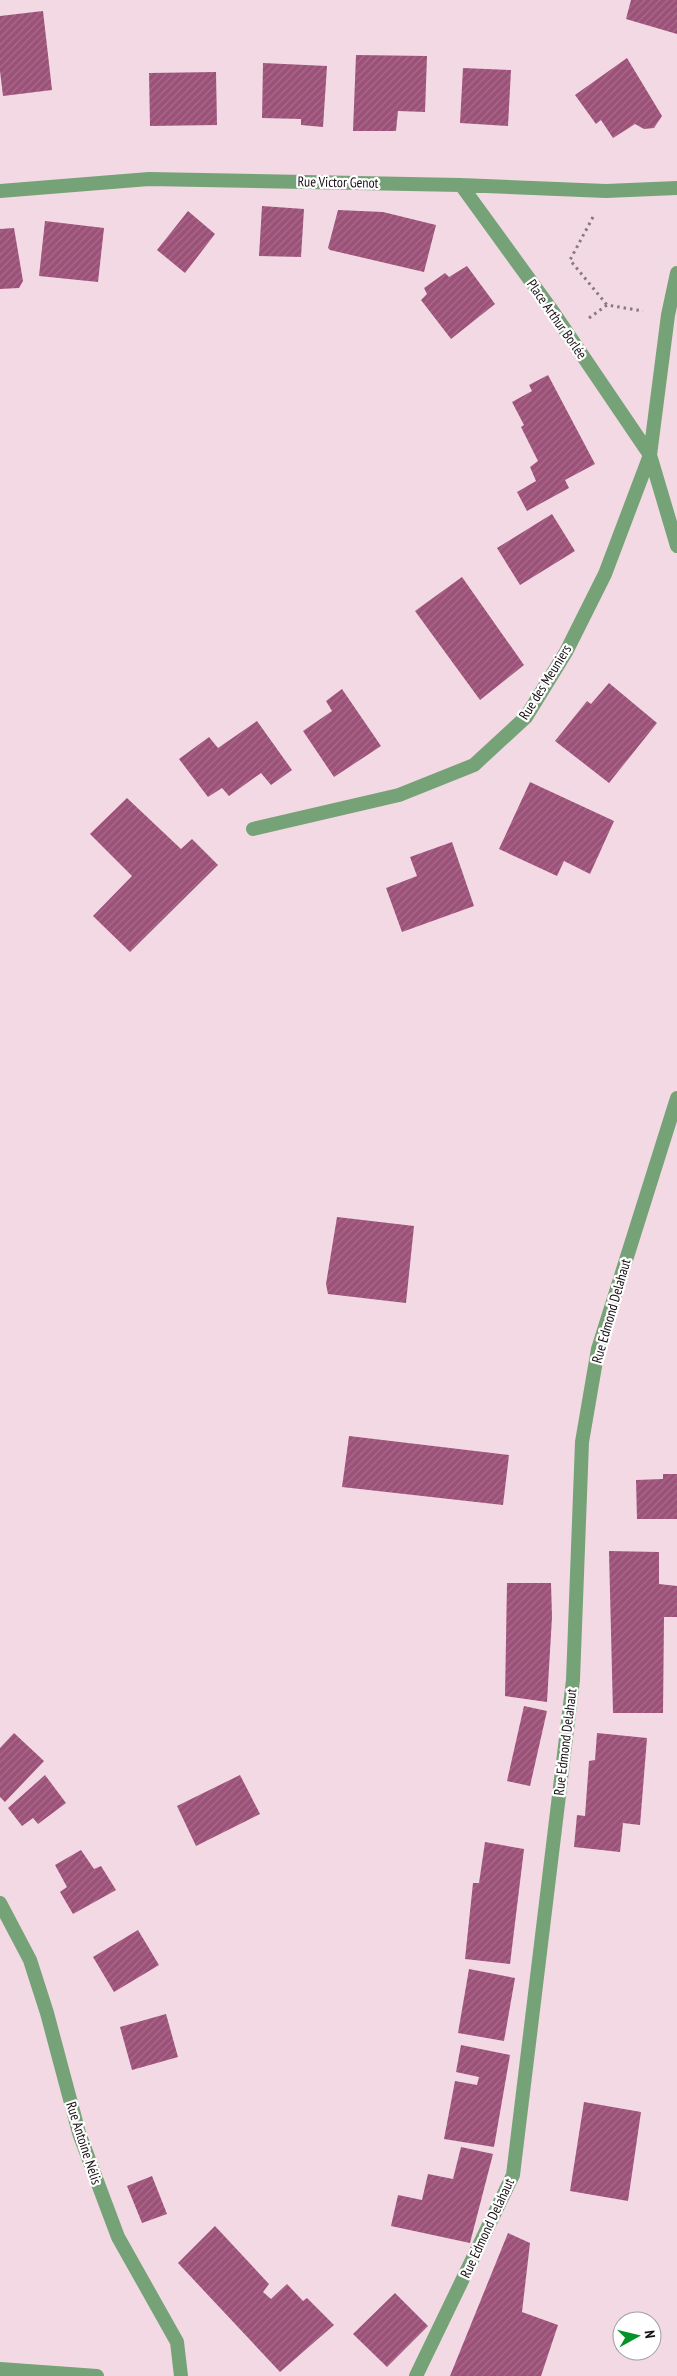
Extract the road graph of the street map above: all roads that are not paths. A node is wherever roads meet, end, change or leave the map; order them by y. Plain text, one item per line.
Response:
1 (461, 185) junction
2 (677, 188) edge
3 (0, 191) edge
4 (677, 273) edge
5 (650, 455) junction
6 (677, 546) edge
7 (254, 829) dead end
8 (677, 1098) edge
9 (0, 1903) edge
10 (0, 2369) edge
11 (97, 2376) edge
12 (182, 2376) edge
13 (416, 2376) edge

1 - 2 street, Rue Victor Genot
1 - 3 street, Rue Victor Genot
1 - 5 street, Place Arthur Borlée
4 - 5 street
5 - 6 street
5 - 7 street, Rue des Meuniers
8 - 13 street, Rue Edmond Delahaut
9 - 12 street, Rue Antoine Nélis
10 - 11 street

